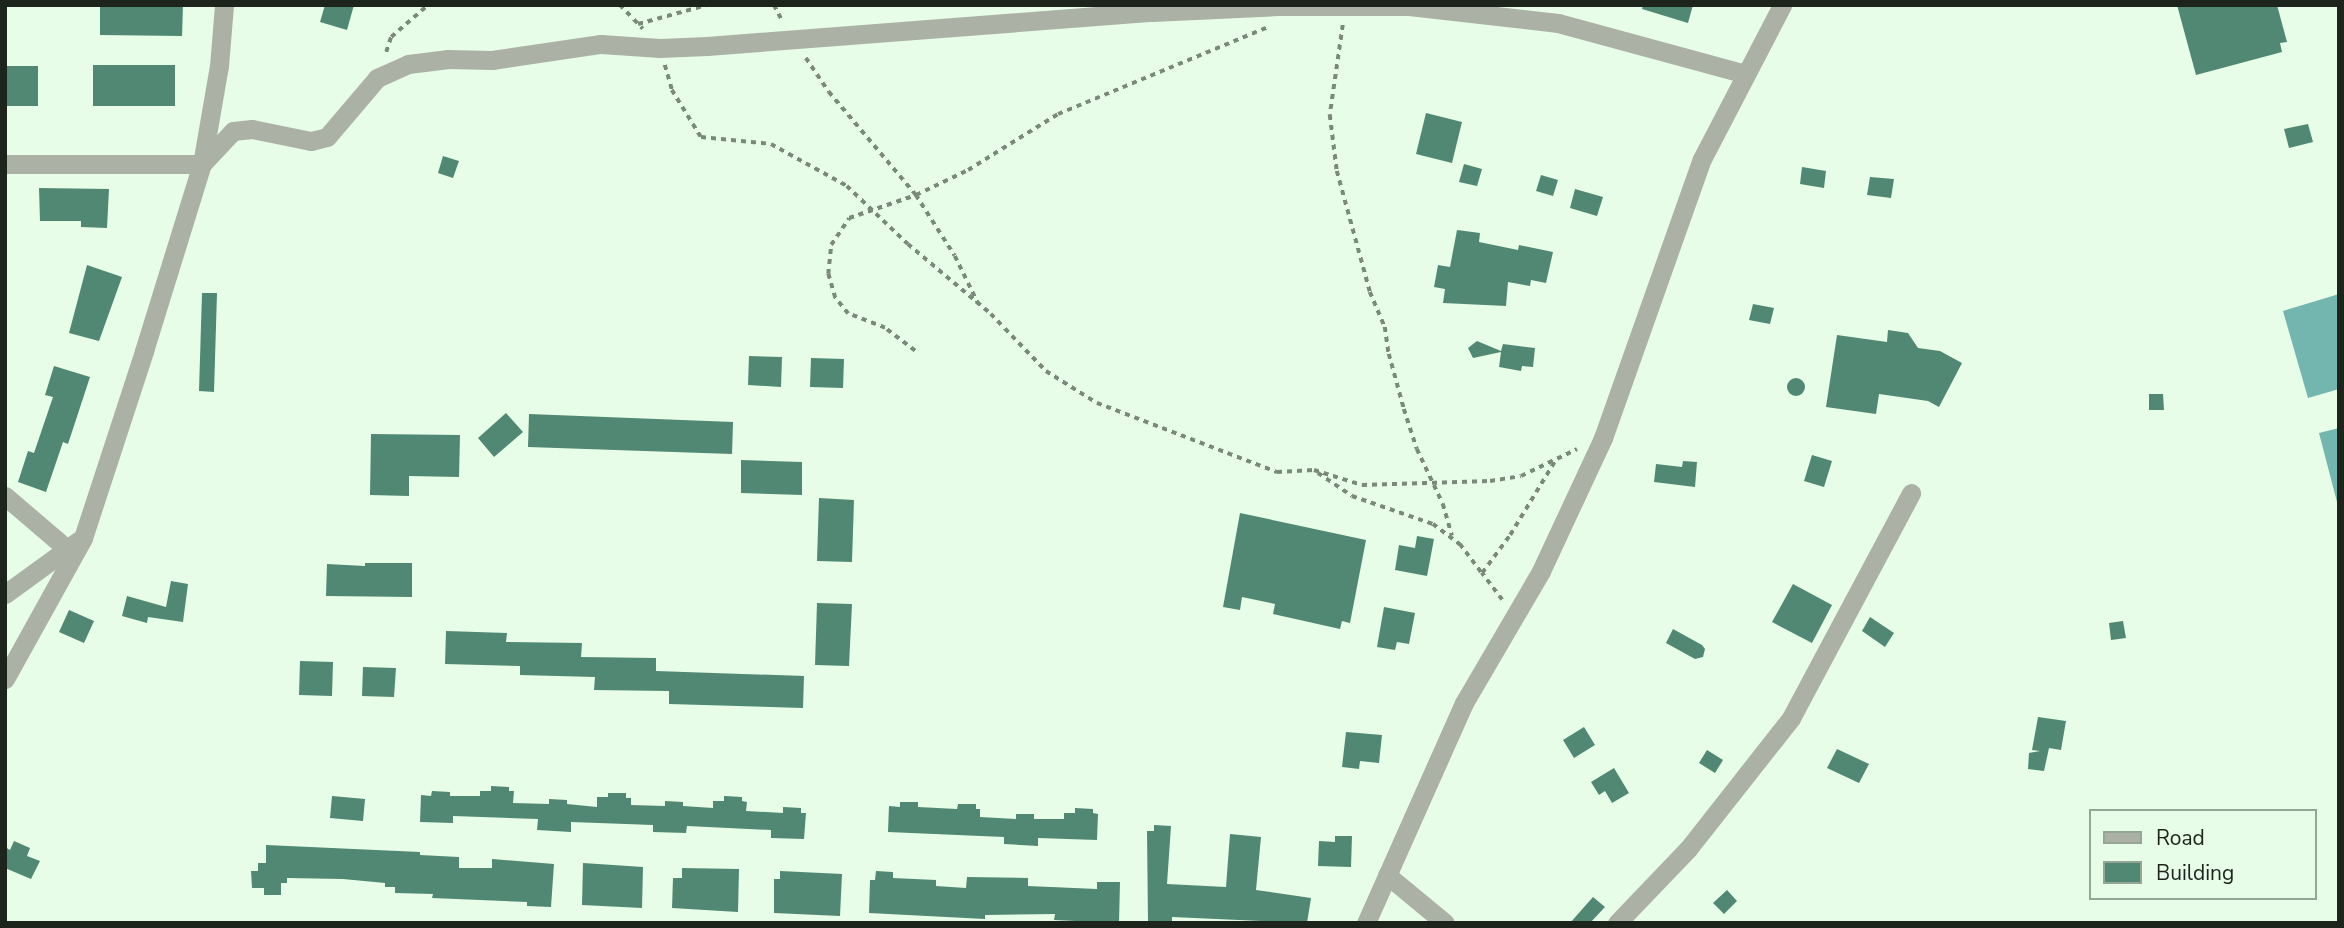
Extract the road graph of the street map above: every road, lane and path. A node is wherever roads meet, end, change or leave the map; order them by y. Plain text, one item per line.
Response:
1 (224, 5) edge
2 (428, 5) edge
3 (620, 5) edge
4 (707, 5) edge
5 (775, 5) edge
6 (1782, 5) edge
7 (1347, 6) edge
8 (639, 24) junction
9 (1276, 24) dead end
10 (630, 29) dead end
11 (795, 39) junction
12 (660, 48) junction
13 (1746, 74) junction
14 (377, 78) junction
15 (5, 164) edge
16 (202, 164) junction
17 (916, 195) junction
18 (869, 209) junction
19 (978, 304) junction
20 (915, 351) dead end
21 (1603, 438) junction
22 (1556, 460) junction
23 (1314, 470) junction
24 (1434, 485) junction
25 (1911, 494) dead end
26 (5, 496) edge
27 (1452, 536) junction
28 (75, 543) junction
29 (1482, 573) junction
30 (5, 594) edge
31 (1511, 625) junction
32 (5, 679) edge
33 (1387, 875) junction
34 (1366, 923) edge
35 (1445, 923) edge
36 (1617, 923) edge

1 - 16 street
2 - 14 path
3 - 8 path
4 - 8 path
5 - 11 path
6 - 13 street
7 - 11 street
7 - 13 street
7 - 24 path
8 - 10 path
8 - 12 path
9 - 17 path
11 - 12 street
11 - 17 path
12 - 14 street
12 - 18 path
13 - 21 street
14 - 16 street
15 - 16 street
16 - 28 street
17 - 18 path
17 - 19 path
18 - 19 path
18 - 20 path
19 - 23 path
21 - 22 path
21 - 31 street
22 - 24 path
22 - 29 path
23 - 24 path
23 - 27 path
24 - 27 path
25 - 36 street
26 - 28 street
27 - 29 path
28 - 30 street
28 - 32 street
29 - 31 path
31 - 33 street
33 - 34 street
33 - 35 street

